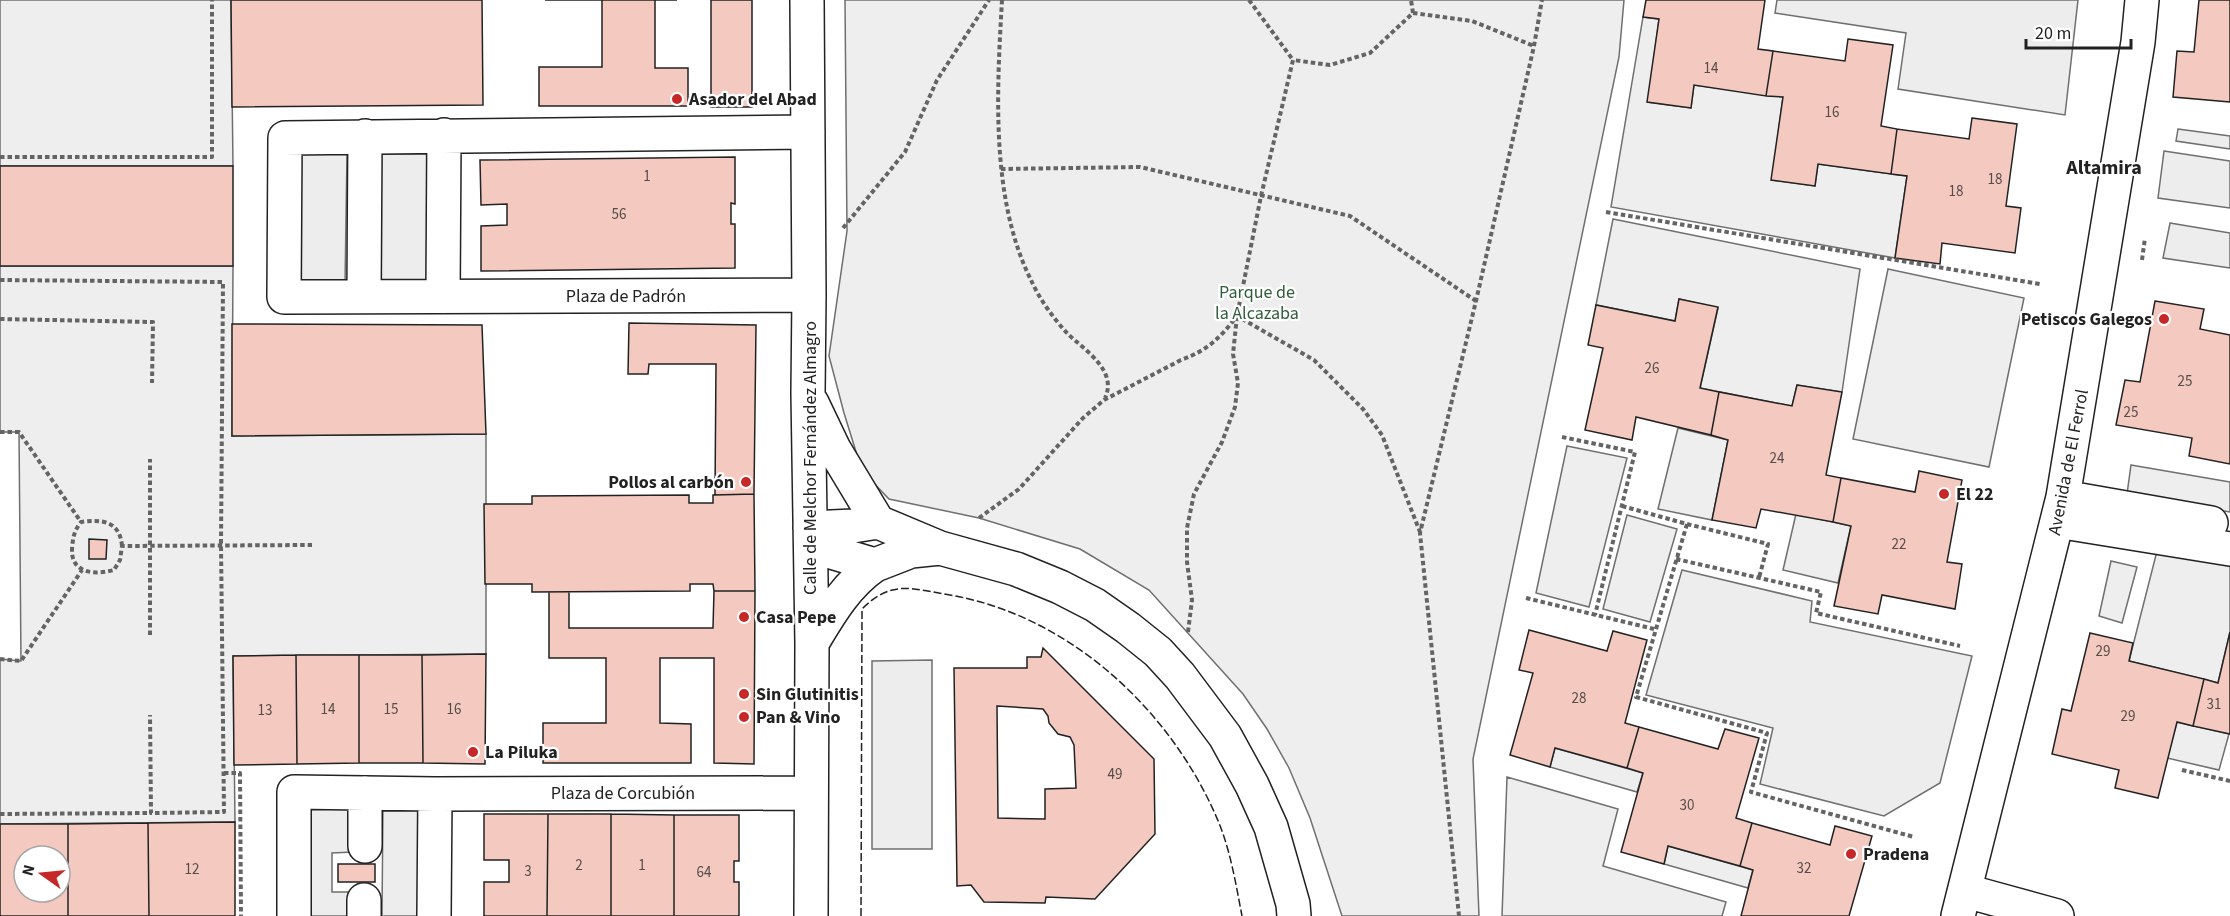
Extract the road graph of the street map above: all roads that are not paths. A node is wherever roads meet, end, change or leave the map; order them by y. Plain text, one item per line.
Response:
1 (807, 0) edge
2 (2142, 0) edge
3 (808, 132) junction
4 (444, 135) junction
5 (365, 136) junction
6 (809, 295) junction
7 (364, 296) junction
8 (443, 296) junction
9 (808, 393) junction
10 (2060, 509) junction
11 (878, 522) junction
12 (2230, 527) edge
13 (811, 537) junction
14 (940, 548) junction
15 (2230, 549) edge
16 (875, 565) junction
17 (812, 643) junction
18 (366, 793) junction
19 (810, 793) junction
20 (435, 794) junction
21 (364, 846) dead end
22 (1962, 903) edge
23 (294, 916) edge
24 (434, 916) edge
25 (811, 916) edge
26 (1294, 916) edge
27 (2057, 916) edge

1 - 3 street, Calle de Melchor Fernández Almagro
2 - 10 street, Avenida de El Ferrol
3 - 4 street, Plaza de Padrón
3 - 6 street, Calle de Melchor Fernández Almagro
4 - 5 street, Plaza de Padrón
4 - 8 street
5 - 7 street
5 - 7 street, Plaza de Padrón
6 - 8 street, Plaza de Padrón
6 - 9 street, Calle de Melchor Fernández Almagro
7 - 8 street, Plaza de Padrón
9 - 11 street
9 - 13 street, Calle de Melchor Fernández Almagro
10 - 12 street
10 - 15 street
10 - 22 street, Avenida de El Ferrol
11 - 13 street
11 - 14 street
13 - 16 street
13 - 17 street, Calle de Melchor Fernández Almagro
14 - 16 street
14 - 26 street
16 - 17 street
17 - 19 street, Calle de Melchor Fernández Almagro
18 - 20 street, Plaza de Corcubión
18 - 21 street
18 - 23 street, Plaza de Corcubión
19 - 20 street, Plaza de Corcubión
19 - 25 street, Calle de Melchor Fernández Almagro
20 - 24 street
22 - 27 street

